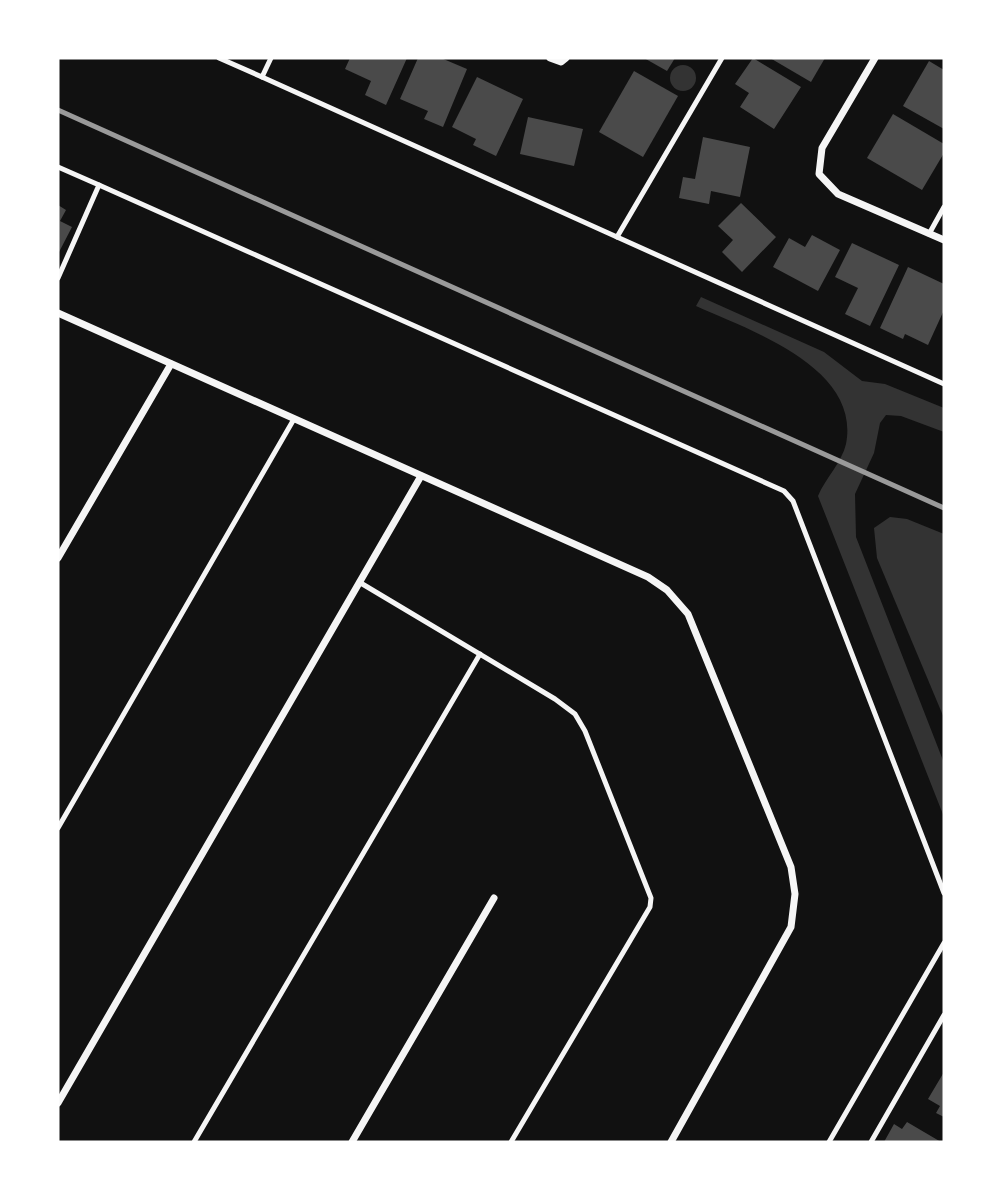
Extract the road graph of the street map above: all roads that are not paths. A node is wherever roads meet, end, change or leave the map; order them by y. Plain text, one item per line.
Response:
1 (219, 58) edge
2 (271, 58) edge
3 (550, 58) edge
4 (722, 58) edge
5 (875, 58) edge
6 (564, 60) edge
7 (262, 77) junction
8 (58, 167) edge
9 (99, 185) junction
10 (944, 207) edge
11 (929, 234) junction
12 (618, 237) junction
13 (944, 240) edge
14 (58, 278) edge
15 (58, 313) edge
16 (171, 364) junction
17 (944, 384) edge
18 (294, 419) junction
19 (421, 476) junction
20 (58, 558) edge
21 (359, 582) junction
22 (480, 654) junction
23 (58, 828) edge
24 (944, 894) edge
25 (494, 898) dead end
26 (944, 943) edge
27 (944, 1015) edge
28 (58, 1103) edge
29 (194, 1142) edge
30 (352, 1142) edge
31 (511, 1142) edge
32 (671, 1142) edge
33 (829, 1142) edge
34 (871, 1142) edge

1 - 7 lane
2 - 7 lane
3 - 6 street
4 - 12 lane
5 - 11 street
7 - 12 lane
8 - 9 lane
9 - 14 lane
9 - 24 lane
10 - 11 lane
11 - 13 street
12 - 17 lane
15 - 16 street
16 - 18 street
16 - 20 street
18 - 19 street
18 - 23 lane
19 - 21 street
19 - 32 street
21 - 22 lane
21 - 28 street
22 - 29 lane
22 - 31 lane
25 - 30 street
26 - 33 lane
27 - 34 lane

